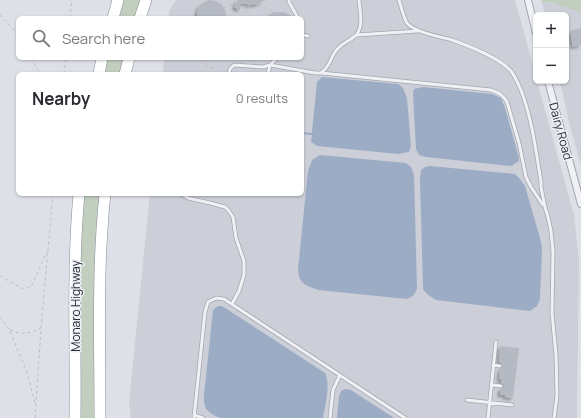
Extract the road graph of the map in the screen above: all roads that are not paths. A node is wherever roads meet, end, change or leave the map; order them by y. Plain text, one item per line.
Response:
1 (118, 0) edge
2 (146, 0) edge
3 (288, 0) edge
4 (359, 0) edge
5 (399, 0) edge
6 (528, 0) edge
7 (114, 16) edge
8 (141, 16) edge
9 (297, 16) edge
10 (533, 21) edge
11 (418, 31) junction
12 (304, 35) edge
13 (356, 35) junction
14 (308, 36) dead end
15 (102, 60) edge
16 (128, 60) edge
17 (275, 60) edge
18 (270, 65) junction
19 (99, 72) edge
20 (126, 72) edge
21 (229, 72) edge
22 (268, 72) edge
23 (321, 73) junction
24 (549, 84) edge
25 (531, 187) junction
26 (541, 187) junction
27 (79, 196) edge
28 (104, 196) edge
29 (184, 196) edge
30 (581, 204) edge
31 (544, 207) junction
32 (232, 304) junction
33 (496, 342) dead end
34 (494, 359) junction
35 (499, 359) dead end
36 (493, 365) junction
37 (500, 366) dead end
38 (340, 376) junction
39 (492, 385) junction
40 (501, 386) dead end
41 (467, 400) dead end
42 (490, 402) junction
43 (512, 405) dead end
44 (194, 416) edge
45 (75, 418) edge
46 (100, 418) edge
47 (203, 418) edge
48 (330, 418) edge
49 (405, 418) edge
50 (488, 418) edge
51 (554, 418) edge

1 - 7 highway
2 - 8 highway
3 - 9 lane
4 - 13 lane
5 - 11 lane
6 - 10 street
11 - 13 lane
11 - 26 lane
12 - 14 lane
13 - 23 lane
15 - 19 highway
16 - 20 highway
17 - 18 lane
18 - 21 lane
18 - 22 lane
18 - 23 lane
23 - 25 lane
24 - 30 street, Dairy Road
25 - 26 lane
25 - 31 lane
26 - 31 lane
27 - 45 highway, Monaro Highway
28 - 46 highway, Monaro Highway
29 - 32 lane
31 - 51 lane
32 - 38 lane
32 - 44 lane
33 - 34 lane
34 - 35 lane
34 - 36 lane
36 - 37 lane
36 - 39 lane
38 - 48 lane
38 - 49 lane
39 - 40 lane
39 - 42 lane
41 - 42 lane
42 - 43 lane
42 - 50 lane
44 - 47 lane

